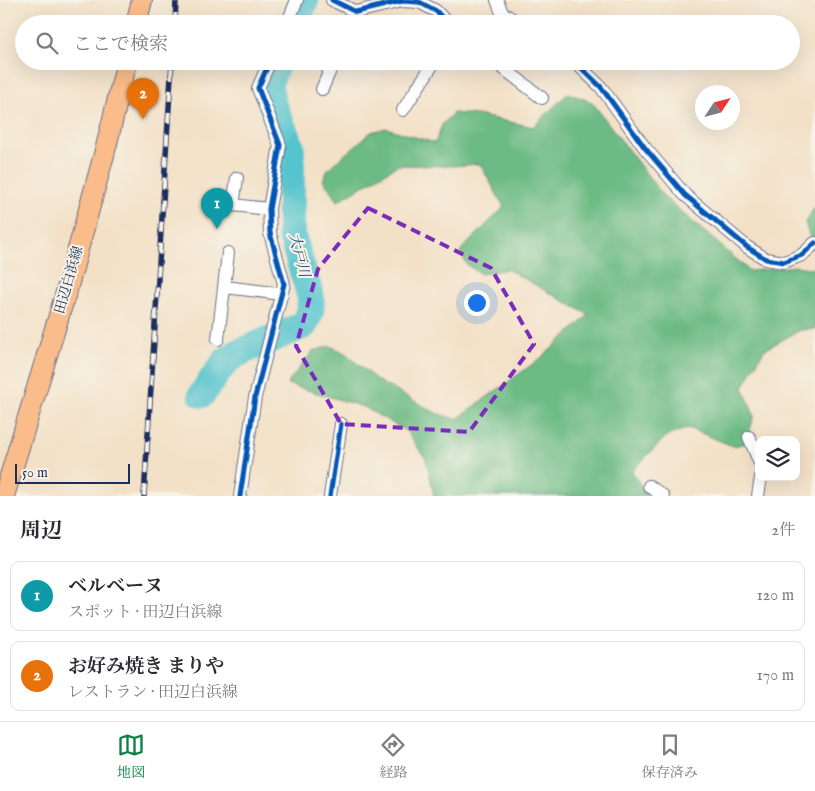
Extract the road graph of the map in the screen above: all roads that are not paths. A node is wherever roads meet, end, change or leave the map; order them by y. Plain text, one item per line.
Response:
1 (142, 0) edge
2 (297, 0) edge
3 (332, 0) edge
4 (497, 0) edge
5 (138, 15) edge
6 (291, 15) edge
7 (350, 15) edge
8 (361, 15) edge
9 (440, 15) edge
10 (505, 15) edge
11 (126, 70) edge
12 (266, 70) edge
13 (330, 70) edge
14 (429, 70) edge
15 (506, 70) edge
16 (583, 70) edge
17 (322, 89) dead end
18 (542, 98) dead end
19 (403, 110) dead end
20 (237, 178) dead end
21 (269, 210) junction
22 (815, 243) edge
23 (228, 253) dead end
24 (225, 287) junction
25 (282, 294) junction
26 (218, 339) dead end
27 (341, 424) dead end
28 (748, 437) dead end
29 (755, 452) edge
30 (760, 481) edge
31 (650, 486) dead end
32 (9, 491) edge
33 (240, 496) edge
34 (330, 496) edge
35 (663, 496) edge
36 (758, 496) edge

1 - 5 main road
2 - 6 street
3 - 7 street
4 - 10 street
8 - 9 street
11 - 32 main road, 田辺白浜線
12 - 21 street
13 - 17 street
14 - 19 street
15 - 18 street
16 - 22 street
20 - 21 street
21 - 25 street
23 - 24 street
24 - 25 street
24 - 26 street
25 - 33 street
27 - 34 street
28 - 29 street
30 - 36 street
31 - 35 street

